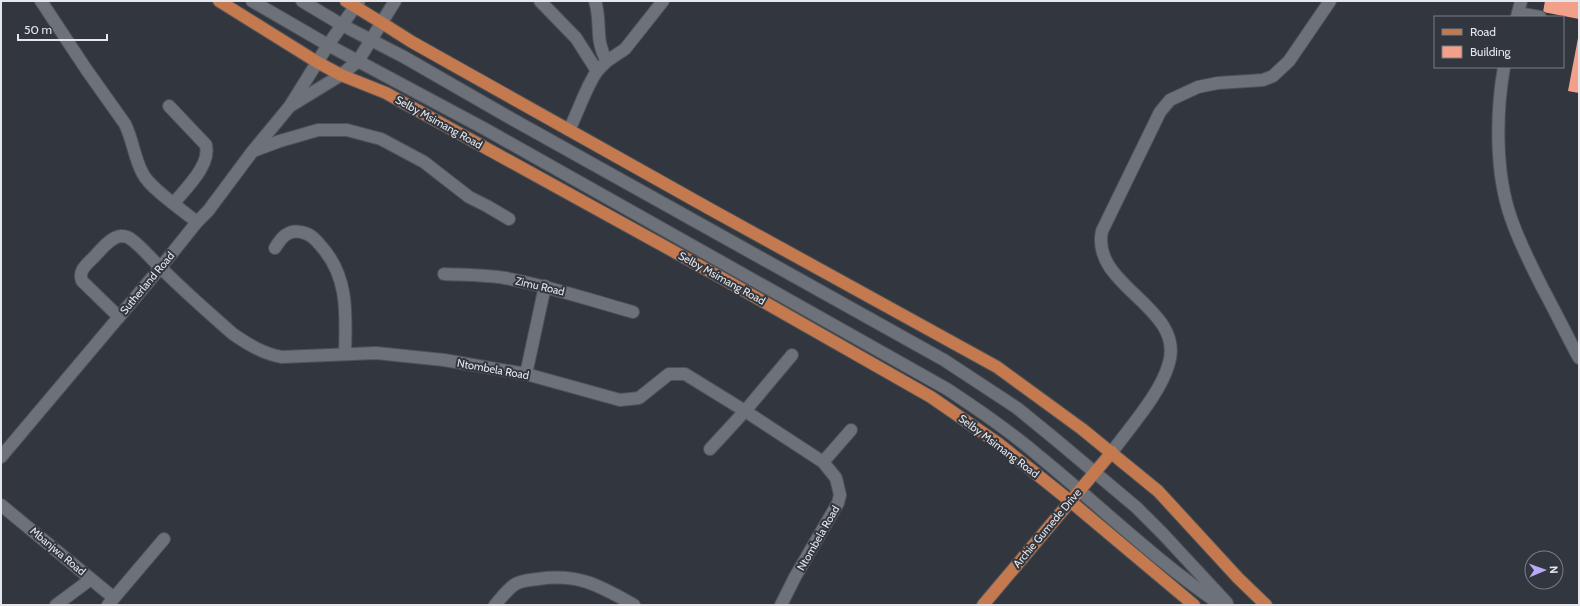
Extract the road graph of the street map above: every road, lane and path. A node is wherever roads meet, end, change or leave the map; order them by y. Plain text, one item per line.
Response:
1 (41, 1) edge
2 (219, 1) edge
3 (252, 1) edge
4 (302, 1) edge
5 (395, 1) edge
6 (540, 1) edge
7 (595, 1) edge
8 (663, 1) edge
9 (1330, 1) edge
10 (1521, 1) edge
11 (353, 3) edge
12 (1517, 15) edge
13 (1528, 16) edge
14 (382, 23) junction
15 (342, 25) junction
16 (371, 40) junction
17 (328, 45) junction
18 (358, 61) junction
19 (607, 61) junction
20 (317, 62) junction
21 (1504, 68) edge
22 (597, 71) junction
23 (341, 75) junction
24 (169, 106) dead end
25 (290, 106) junction
26 (569, 130) junction
27 (252, 152) junction
28 (174, 203) junction
29 (509, 219) dead end
30 (197, 222) junction
31 (275, 248) dead end
32 (160, 268) junction
33 (444, 274) dead end
34 (545, 286) junction
35 (632, 312) dead end
36 (119, 317) junction
37 (345, 354) junction
38 (792, 354) dead end
39 (1579, 358) edge
40 (526, 374) junction
41 (745, 411) junction
42 (851, 430) dead end
43 (710, 449) dead end
44 (1112, 452) junction
45 (1, 456) edge
46 (823, 462) junction
47 (1095, 472) junction
48 (1079, 490) junction
49 (1070, 500) junction
50 (1, 504) edge
51 (164, 539) dead end
52 (91, 579) junction
53 (111, 602) edge
54 (56, 605) edge
55 (495, 605) edge
56 (634, 605) edge
57 (781, 605) edge
58 (983, 605) edge
59 (1194, 605) edge
60 (1221, 605) edge
61 (1228, 605) edge
62 (1266, 605) edge

1 - 28 street
2 - 20 main road, Selby Msimang Road
3 - 17 street
4 - 15 street
5 - 14 street
6 - 22 street
7 - 19 street
8 - 19 street
9 - 44 street
10 - 12 street
11 - 14 main road
11 - 15 street
12 - 13 street
14 - 16 street
14 - 26 main road
15 - 16 street
15 - 17 street
16 - 18 street
16 - 47 street
17 - 18 street
17 - 20 street
18 - 23 street
18 - 48 street
19 - 22 street
20 - 23 main road, Selby Msimang Road
20 - 25 street
21 - 39 street
22 - 26 street
23 - 25 street
23 - 49 main road, Selby Msimang Road
24 - 28 street
25 - 27 street, Sutherland Road
26 - 44 main road
27 - 29 street
27 - 30 street, Sutherland Road
28 - 30 street
30 - 32 street, Sutherland Road
31 - 37 street
32 - 36 street, Sutherland Road
32 - 36 street, Ntombela Road
32 - 37 street, Ntombela Road
33 - 34 street, Zimu Road
34 - 35 street, Zimu Road
34 - 40 street
36 - 45 street, Sutherland Road
37 - 40 street, Ntombela Road
38 - 41 street
40 - 41 street, Ntombela Road
41 - 43 street
41 - 46 street, Ntombela Road
42 - 46 street
44 - 47 main road, Archie Gumede Drive
44 - 62 main road
46 - 57 street, Ntombela Road
47 - 48 main road, Archie Gumede Drive
47 - 61 street
48 - 49 main road, Archie Gumede Drive
48 - 60 street
49 - 58 main road, Archie Gumede Drive
49 - 59 main road, Selby Msimang Road
50 - 52 street, Mbanjwa Road
51 - 53 street
52 - 53 street, Mbanjwa Road
52 - 54 street
55 - 56 street

